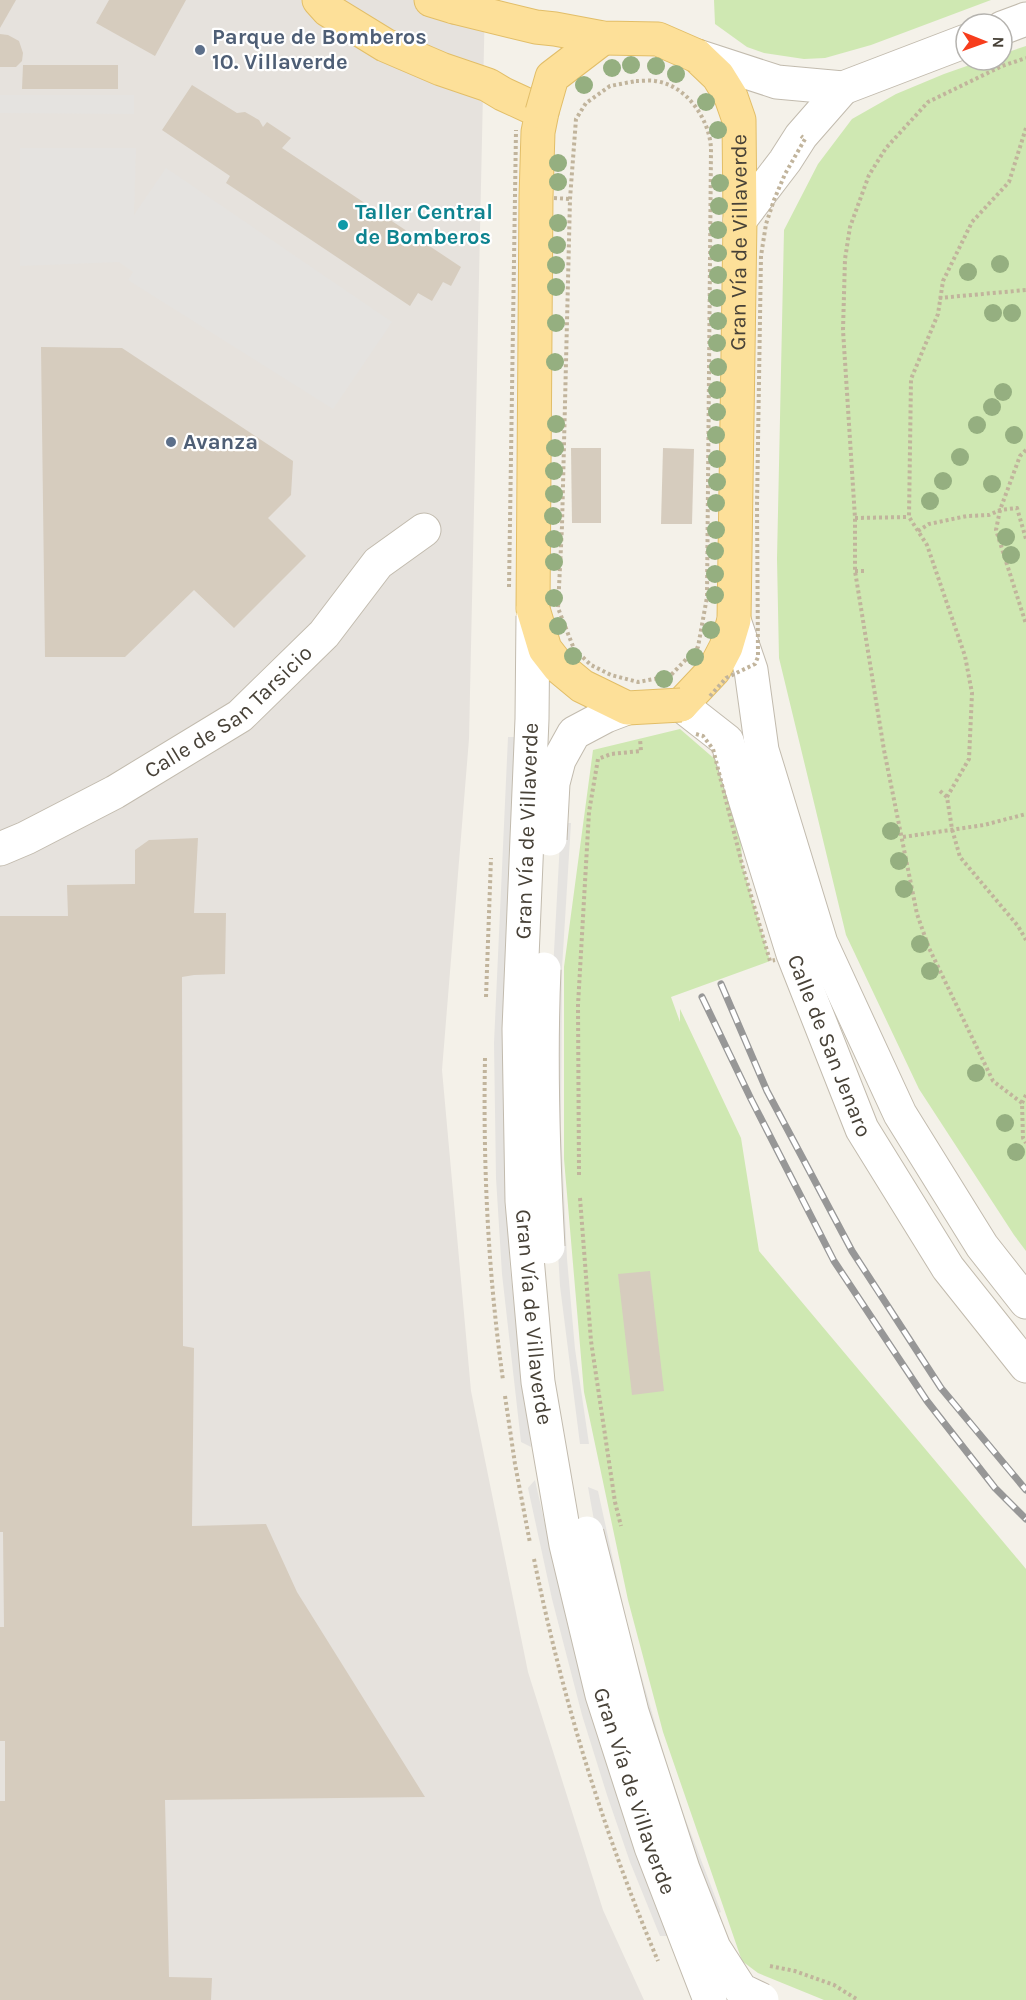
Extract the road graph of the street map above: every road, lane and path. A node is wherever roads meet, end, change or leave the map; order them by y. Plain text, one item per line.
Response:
1 (319, 0) edge
2 (443, 3) edge
3 (603, 38) junction
4 (954, 46) edge
5 (697, 56) junction
6 (1026, 58) edge
7 (843, 88) junction
8 (529, 121) junction
9 (1026, 128) edge
10 (793, 148) junction
11 (554, 198) dead end
12 (570, 199) junction
13 (740, 220) junction
14 (1026, 290) edge
15 (939, 298) junction
16 (1026, 450) edge
17 (1000, 510) junction
18 (909, 517) junction
19 (855, 518) junction
20 (424, 530) dead end
21 (918, 531) junction
22 (1026, 539) edge
23 (855, 571) junction
24 (867, 571) dead end
25 (521, 601) junction
26 (734, 620) junction
27 (1026, 624) edge
28 (750, 666) junction
29 (688, 717) junction
30 (635, 726) junction
31 (650, 736) dead end
32 (940, 791) dead end
33 (947, 797) junction
34 (1026, 814) edge
35 (952, 829) junction
36 (903, 837) junction
37 (0, 849) edge
38 (1026, 940) edge
39 (796, 952) junction
40 (1026, 1095) edge
41 (1022, 1103) junction
42 (1024, 1114) edge
43 (1026, 1143) edge
44 (579, 1186) dead end
45 (580, 1198) dead end
46 (1026, 1302) edge
47 (1026, 1366) edge
48 (623, 1534) dead end
49 (765, 1965) dead end
50 (710, 2000) edge
51 (762, 2000) edge
52 (858, 2000) edge

1 - 8 main road
2 - 3 main road, bridge
3 - 5 main road, Gran Vía de Villaverde, bridge
3 - 8 main road, Gran Vía de Villaverde, bridge
4 - 7 street
5 - 7 street
5 - 13 main road, Gran Vía de Villaverde
6 - 19 path
7 - 10 street
8 - 25 path, bridge
8 - 25 main road, Gran Vía de Villaverde
9 - 15 path
10 - 13 street
10 - 28 path, bridge
11 - 12 path, bridge
12 - 12 path, bridge
13 - 26 main road, Gran Vía de Villaverde
14 - 15 path
15 - 18 path
16 - 17 path
17 - 21 path
17 - 22 path
17 - 27 path
18 - 19 path
18 - 21 path
19 - 23 path
20 - 37 street, Calle de San Tarsicio
21 - 33 path
23 - 24 path
23 - 36 path
25 - 30 main road, Gran Vía de Villaverde, bridge
25 - 50 street, Gran Vía de Villaverde, bridge
26 - 28 street, Calle de San Jenaro
26 - 29 main road, Gran Vía de Villaverde
28 - 29 path, bridge
28 - 39 street, Calle de San Jenaro
29 - 30 main road, Gran Vía de Villaverde, bridge
29 - 39 street, Calle de San Jenaro
29 - 39 path, bridge
30 - 31 path
30 - 44 path, bridge
30 - 51 street, Gran Vía de Villaverde, bridge
32 - 33 path
33 - 35 path
34 - 35 path
35 - 36 path
35 - 38 path
36 - 41 path
39 - 46 street, Calle de San Jenaro
39 - 47 street, Calle de San Jenaro
40 - 41 path
41 - 42 path
42 - 43 path
45 - 48 path, bridge
49 - 52 path, bridge

